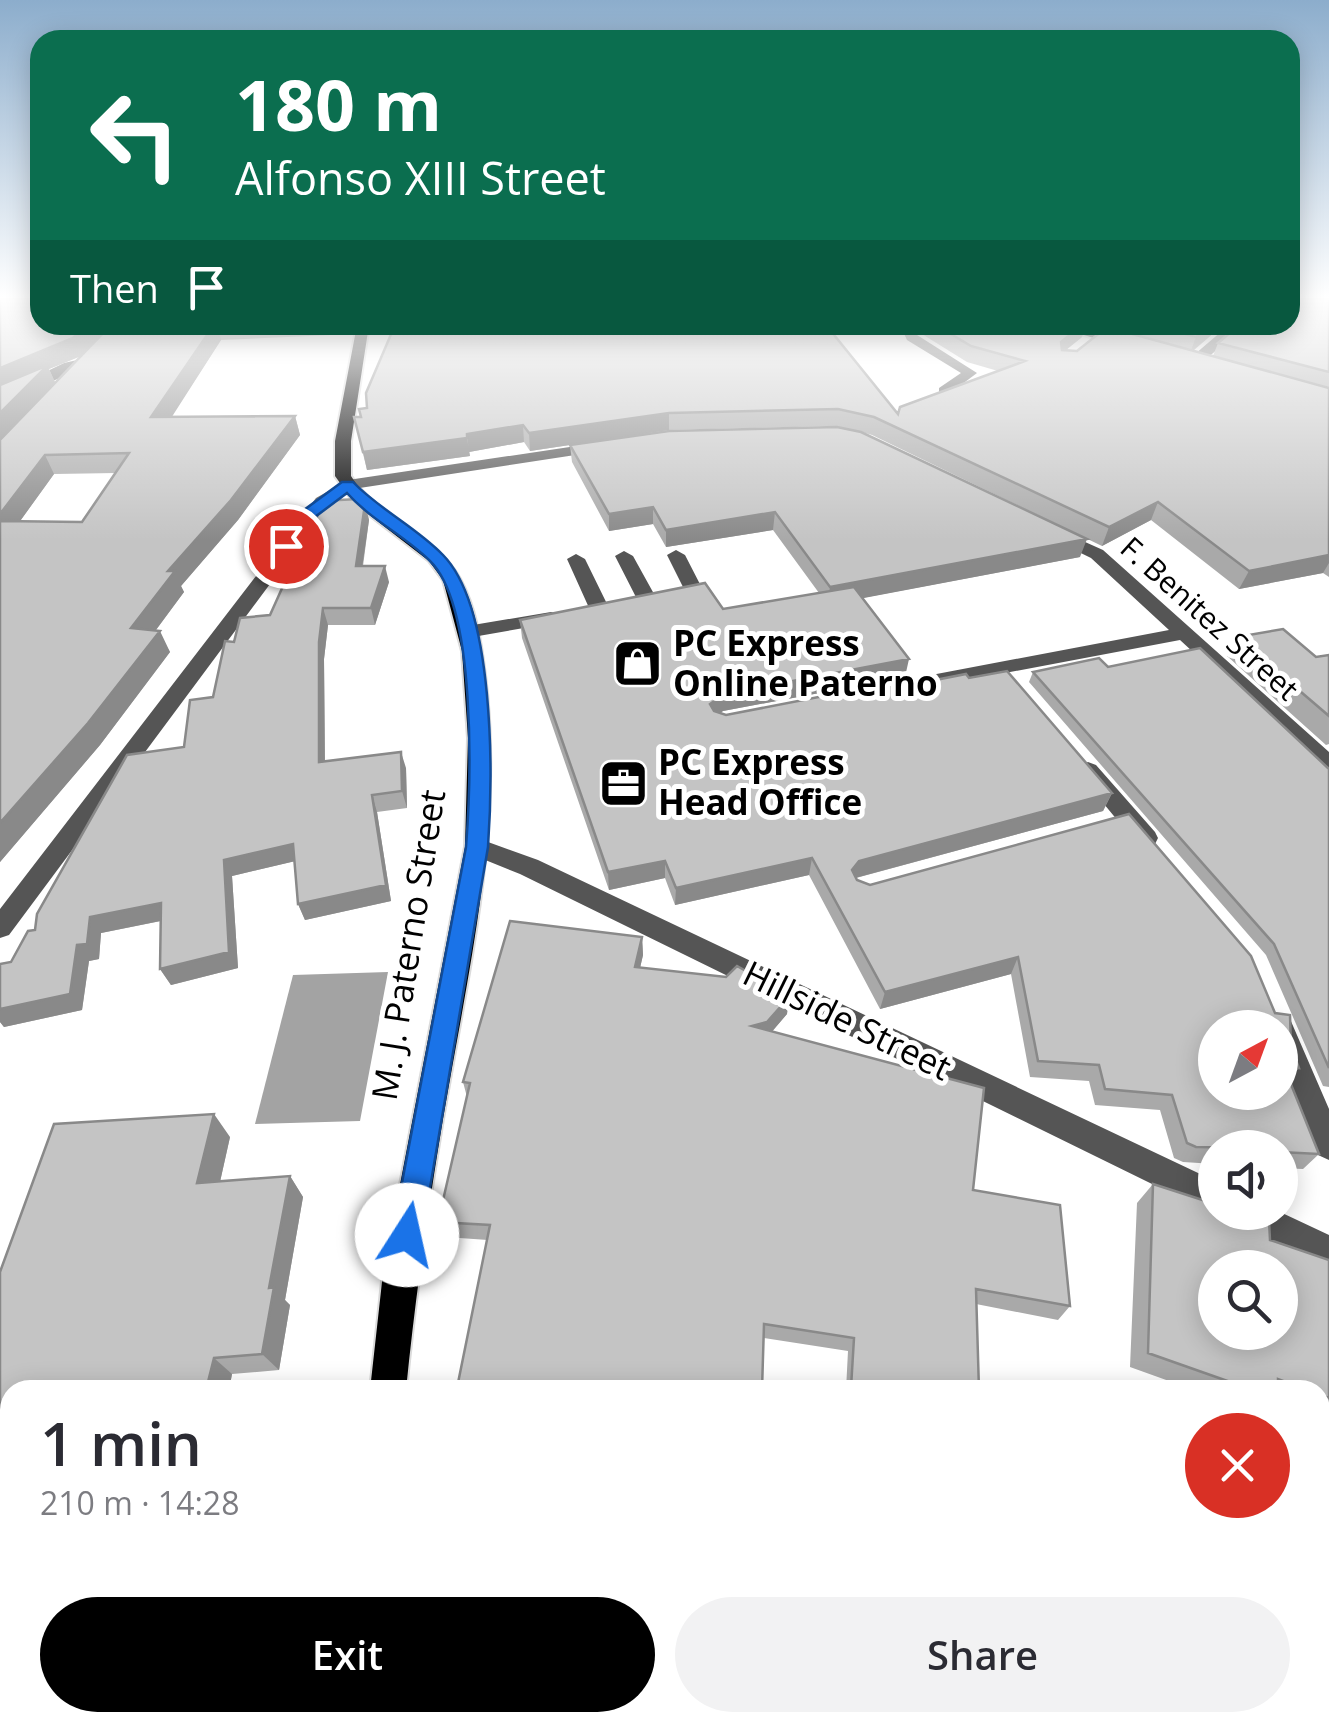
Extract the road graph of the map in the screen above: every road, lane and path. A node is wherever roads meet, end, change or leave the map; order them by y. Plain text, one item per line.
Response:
1 (43, 379) edge
2 (71, 379) edge
3 (354, 379) edge
4 (961, 379) edge
5 (62, 389) edge
6 (944, 391) edge
7 (0, 400) edge
8 (624, 444) edge
9 (348, 485) junction
10 (1037, 524) edge
11 (624, 556) dead end
12 (676, 556) edge
13 (576, 558) dead end
14 (607, 609) junction
15 (468, 632) junction
16 (1187, 633) junction
17 (1000, 668) junction
18 (908, 686) edge
19 (1026, 698) edge
20 (1077, 757) edge
21 (1329, 766) edge
22 (477, 847) junction
23 (1166, 862) edge
24 (0, 928) edge
25 (1298, 1070) edge
26 (1329, 1144) edge
27 (1198, 1190) edge
28 (1280, 1230) edge
29 (1329, 1254) edge
30 (389, 1380) edge

1 - 7 street
2 - 5 street
3 - 9 main road
4 - 6 street
8 - 9 street
9 - 15 main road, M. J. Paterno Street
9 - 24 street
10 - 16 street, F. Benitez Street
11 - 14 street
12 - 14 street
13 - 14 street
14 - 15 street
15 - 22 main road, M. J. Paterno Street
16 - 17 street
16 - 21 street, F. Benitez Street
17 - 18 street
17 - 19 street
20 - 23 street
22 - 27 street, Hillside Street
22 - 30 main road, M. J. Paterno Street
25 - 26 street
28 - 29 street

